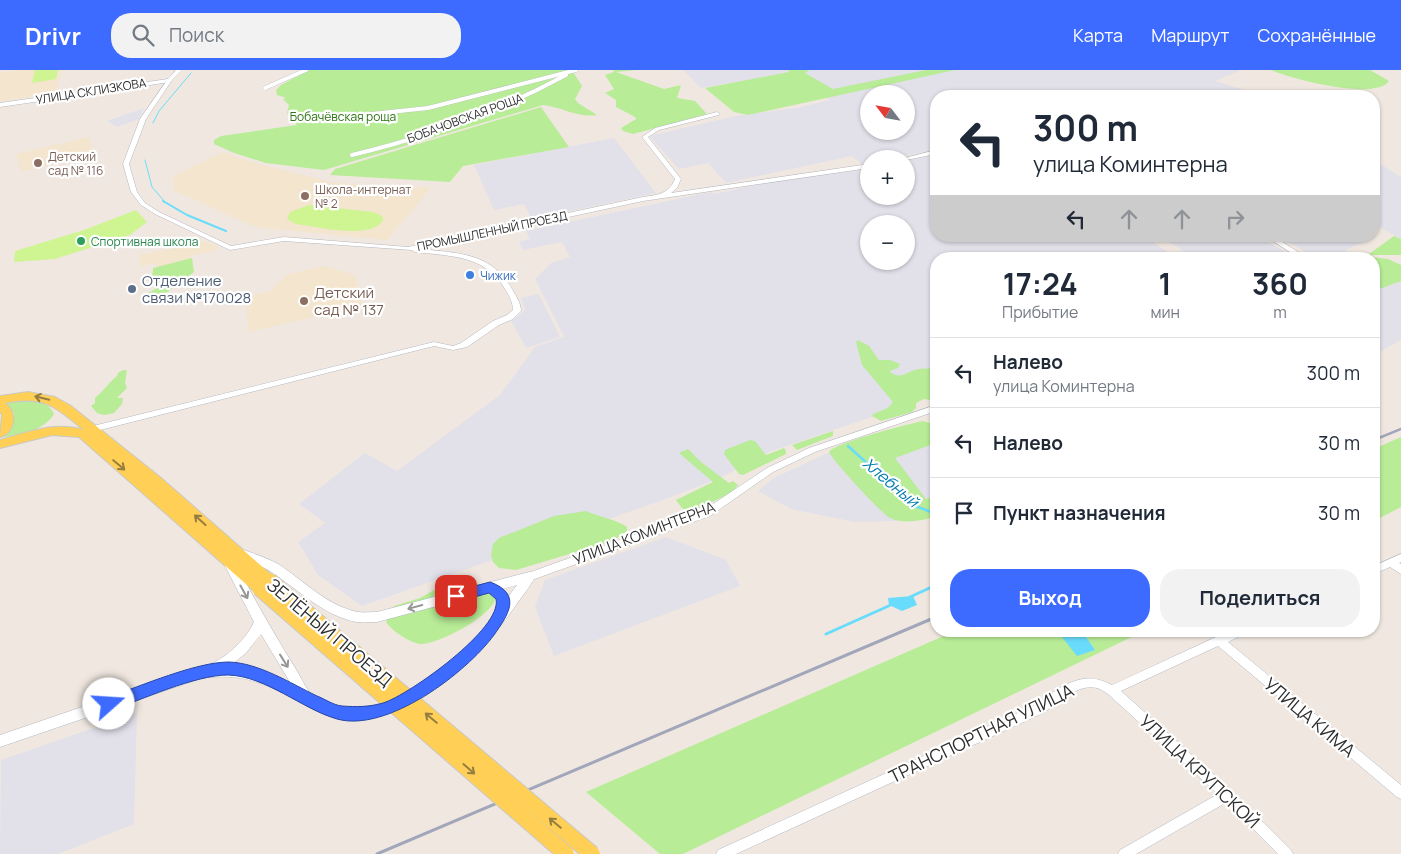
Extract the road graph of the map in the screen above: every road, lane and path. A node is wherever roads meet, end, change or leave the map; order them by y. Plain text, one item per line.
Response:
1 (179, 70) edge
2 (306, 70) edge
3 (574, 70) edge
4 (170, 80) junction
5 (265, 88) dead end
6 (0, 105) edge
7 (717, 114) dead end
8 (306, 121) dead end
9 (705, 123) dead end
10 (648, 134) junction
11 (930, 153) edge
12 (352, 155) dead end
13 (915, 157) edge
14 (860, 167) edge
15 (663, 195) junction
16 (1278, 242) edge
17 (408, 249) junction
18 (1294, 252) edge
19 (0, 400) edge
20 (0, 405) edge
21 (62, 406) junction
22 (930, 410) edge
23 (87, 432) junction
24 (0, 433) edge
25 (31, 436) junction
26 (0, 444) edge
27 (233, 557) junction
28 (1396, 560) edge
29 (1380, 567) edge
30 (1401, 570) edge
31 (529, 576) junction
32 (265, 584) junction
33 (490, 587) junction
34 (501, 614) junction
35 (260, 622) junction
36 (1227, 637) edge
37 (1219, 641) junction
38 (202, 672) junction
39 (1112, 690) junction
40 (307, 699) junction
41 (0, 741) edge
42 (1401, 793) edge
43 (1228, 794) junction
44 (566, 854) edge
45 (592, 854) edge
46 (722, 854) edge
47 (1124, 854) edge
48 (1288, 854) edge

1 - 4 street
2 - 5 street
3 - 8 street
3 - 12 street, БОБАЧОВСКАЯ РОЩА
4 - 6 street, УЛИЦА СКЛИЗКОВА
4 - 17 street, ПРОМЫШЛЕННЫЙ ПРОЕЗД
7 - 10 street
9 - 10 street
10 - 15 street
11 - 13 street
14 - 15 street, ПРОМЫШЛЕННЫЙ ПРОЕЗД
15 - 17 street, ПРОМЫШЛЕННЫЙ ПРОЕЗД
16 - 18 street
17 - 23 street
21 -> 19 main road, ЗЕЛЁНЫЙ ПРОЕЗД
20 - 24 main road
21 - 23 main road, ЗЕЛЁНЫЙ ПРОЕЗД
21 - 25 main road
22 - 31 street, УЛИЦА КОМИНТЕРНА
23 - 25 main road
23 - 27 main road, ЗЕЛЁНЫЙ ПРОЕЗД
25 - 26 main road
27 - 32 main road, ЗЕЛЁНЫЙ ПРОЕЗД
33 -> 27 street
27 -> 35 street
28 - 29 street
28 - 30 street
31 - 33 street
31 - 34 street
32 -> 44 main road, ЗЕЛЁНЫЙ ПРОЕЗД, bridge
45 -> 32 main road, ЗЕЛЁНЫЙ ПРОЕЗД, bridge
33 - 34 street
34 - 40 street
35 - 38 street
35 -> 40 street
36 - 37 street
37 - 39 street
37 - 42 street, УЛИЦА КИМА
38 - 40 street
38 - 41 street
39 - 43 street, УЛИЦА КРУПСКОЙ
39 - 46 street, ТРАНСПОРТНАЯ УЛИЦА
43 - 47 street
43 - 48 street, УЛИЦА КРУПСКОЙ

